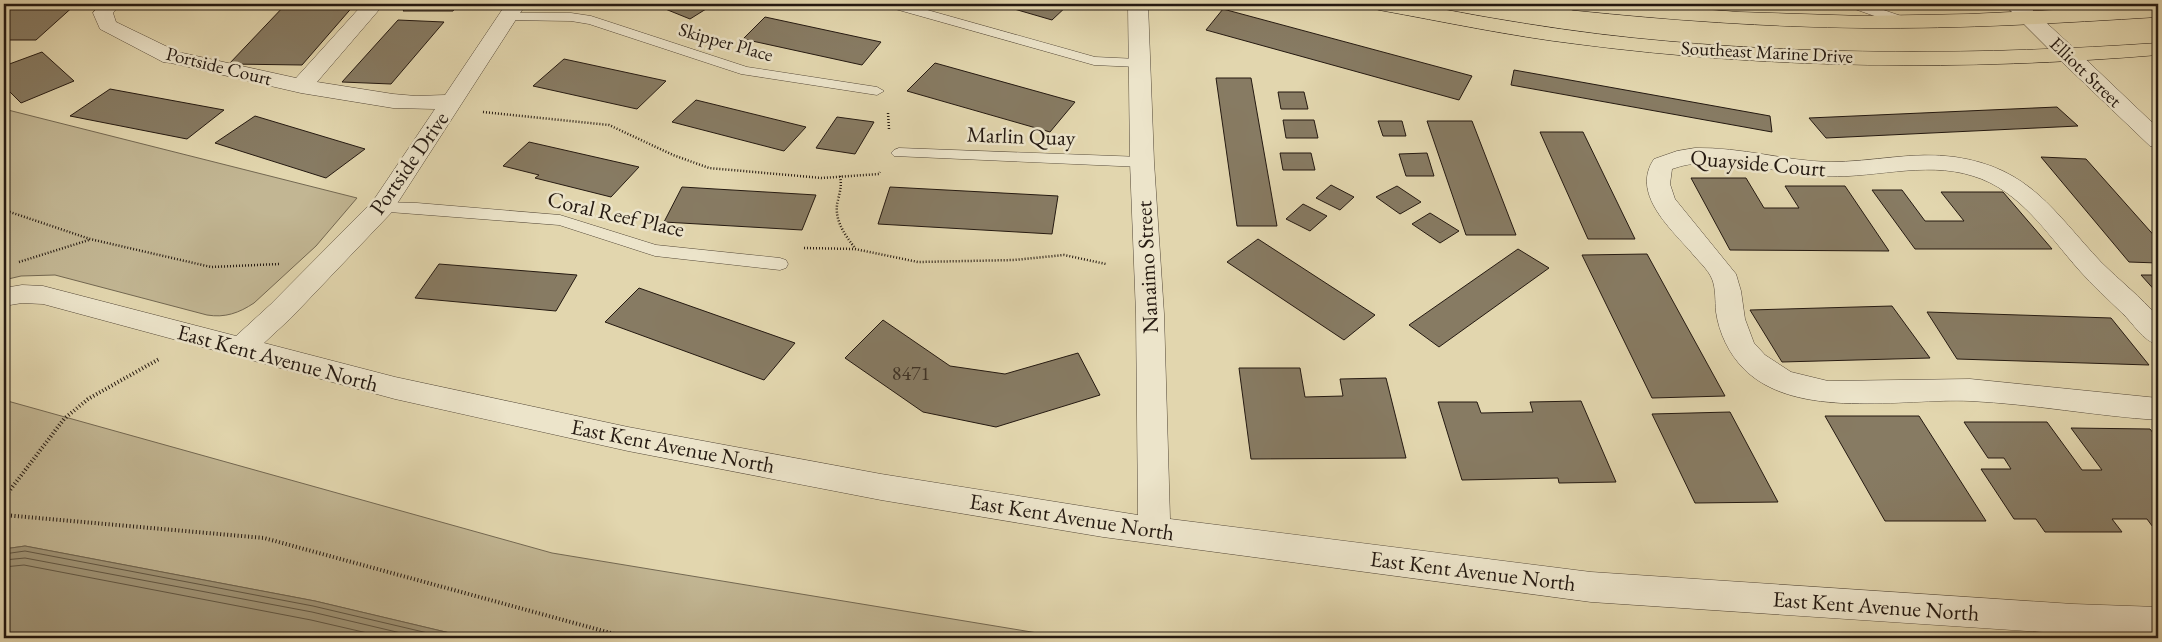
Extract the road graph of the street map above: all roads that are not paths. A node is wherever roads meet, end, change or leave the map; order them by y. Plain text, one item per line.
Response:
1 (110, 4) edge
2 (374, 4) edge
3 (893, 4) edge
4 (1138, 4) edge
5 (1379, 4) edge
6 (1573, 4) edge
7 (1854, 4) edge
8 (511, 10) edge
9 (2021, 11) edge
10 (2158, 11) edge
11 (1904, 22) junction
12 (2158, 49) edge
13 (2068, 55) junction
14 (1138, 63) junction
15 (301, 86) junction
16 (878, 91) road end
17 (452, 100) junction
18 (2158, 141) edge
19 (899, 153) road end
20 (1142, 162) junction
21 (382, 208) junction
22 (780, 264) road end
23 (4, 297) edge
24 (2158, 335) edge
25 (241, 348) junction
26 (2158, 409) edge
27 (1154, 531) junction
28 (2158, 622) edge

1 - 15 street, Portside Court
2 - 15 street, Portside Court
3 - 14 lane
4 - 14 street, Nanaimo Street
5 - 13 main road, Southeast Marine Drive
6 - 11 main road, Southeast Marine Drive
7 - 11 lane
8 - 16 lane, Skipper Place
8 - 17 street, Portside Drive
9 - 10 main road, Southeast Marine Drive
9 - 11 main road, Southeast Marine Drive
9 - 13 street, Elliott Street
12 - 13 main road, Southeast Marine Drive
13 - 18 street, Elliott Street
14 - 20 street, Nanaimo Street
15 - 17 street, Portside Court
17 - 21 street, Portside Drive
19 - 20 lane, Marlin Quay
20 - 27 street, Nanaimo Street
21 - 22 lane, Coral Reef Place
21 - 25 street, Portside Drive
23 - 25 street, East Kent Avenue North
24 - 26 street, Quayside Court
25 - 27 street, East Kent Avenue North
27 - 28 street, East Kent Avenue North

